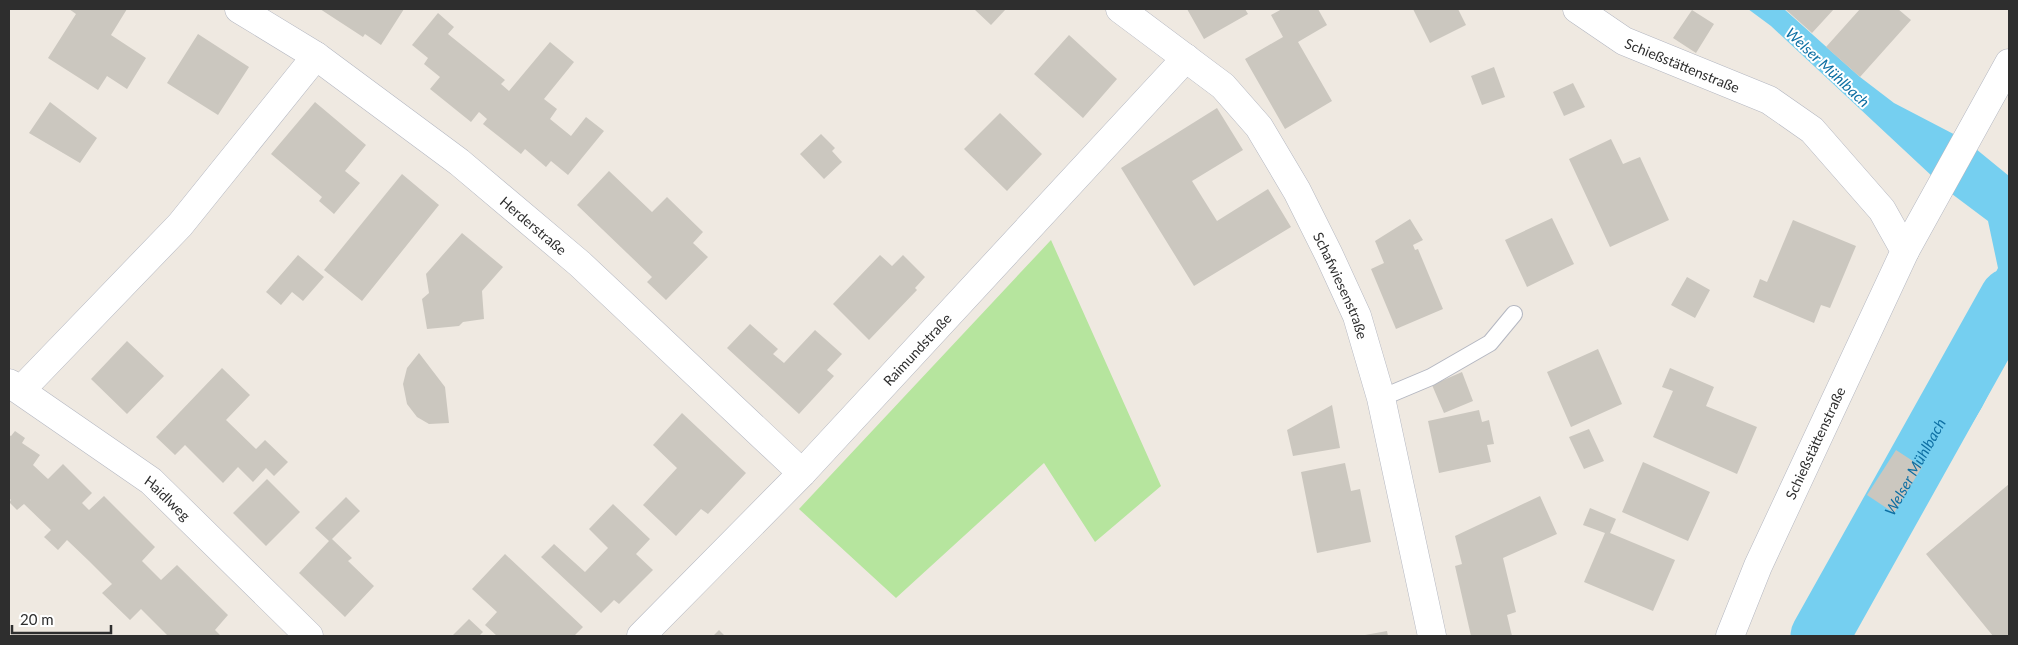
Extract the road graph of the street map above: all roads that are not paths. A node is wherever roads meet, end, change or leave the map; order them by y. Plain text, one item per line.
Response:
1 (239, 9) edge
2 (1120, 9) edge
3 (1577, 9) edge
4 (316, 56) junction
5 (1186, 58) junction
6 (2009, 63) edge
7 (1905, 251) junction
8 (1514, 314) dead end
9 (15, 386) edge
10 (1381, 398) junction
11 (802, 473) junction
12 (309, 636) edge
13 (641, 636) edge
14 (1432, 636) edge
15 (1730, 636) edge

1 - 4 street, Herderstraße
2 - 5 street, Schafwiesenstraße
3 - 7 street, Schießstättenstraße
4 - 9 street
4 - 11 street, Herderstraße
5 - 10 street, Schafwiesenstraße
5 - 11 street, Raimundstraße
6 - 7 street, Schießstättenstraße
7 - 15 street, Schießstättenstraße
8 - 10 lane
9 - 12 street, Haidlweg
10 - 14 street, Schafwiesenstraße
11 - 13 street, Raimundstraße

